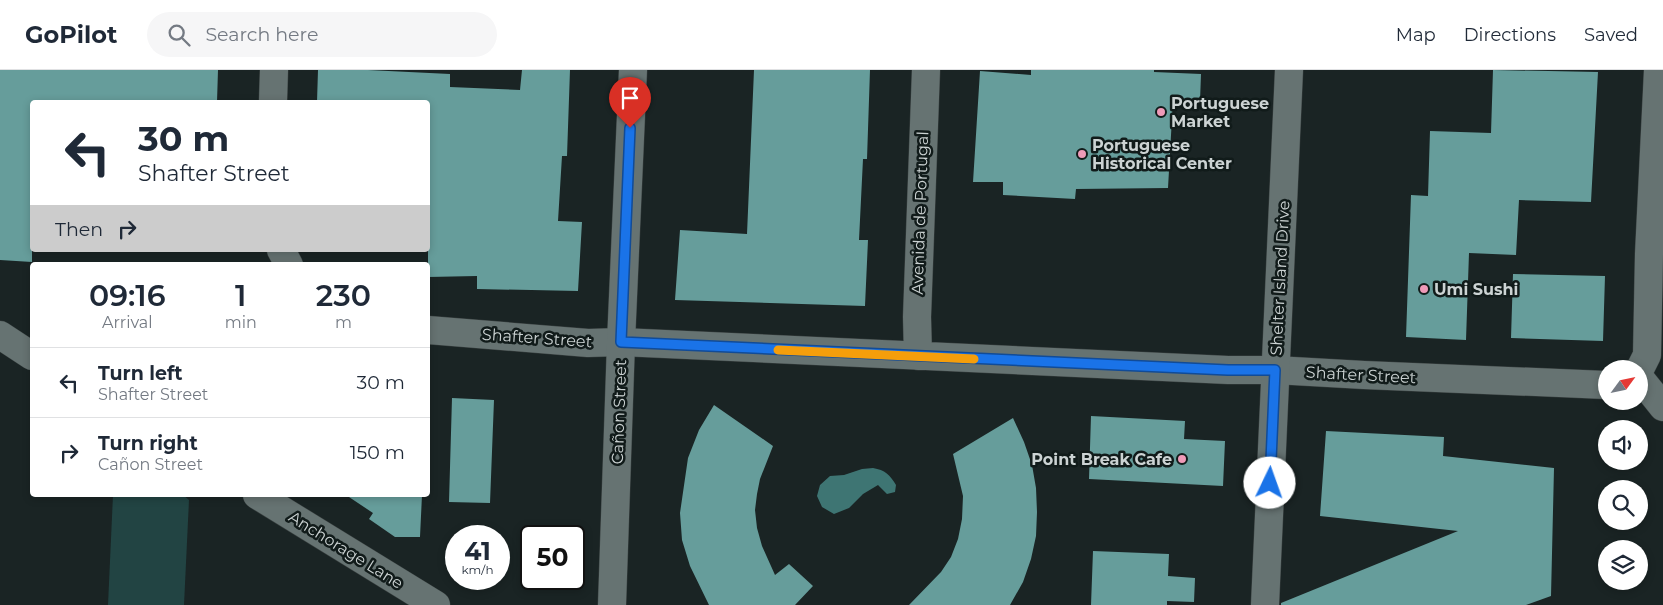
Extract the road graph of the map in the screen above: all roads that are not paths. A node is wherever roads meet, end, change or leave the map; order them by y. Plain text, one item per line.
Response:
1 (274, 70) edge
2 (633, 70) edge
3 (926, 70) edge
4 (1289, 70) edge
5 (1658, 70) edge
6 (273, 100) edge
7 (430, 330) edge
8 (0, 335) edge
9 (621, 342) junction
10 (30, 355) edge
11 (918, 356) junction
12 (1644, 360) edge
13 (1275, 370) junction
14 (1598, 385) edge
15 (1648, 388) edge
16 (1663, 407) edge
17 (260, 497) edge
18 (436, 605) edge
19 (612, 605) edge
20 (1265, 605) edge

1 - 6 street
2 - 9 street, Cañon Street
3 - 11 street, Avenida de Portugal
4 - 13 street, Shelter Island Drive
5 - 12 street
7 - 9 street, Shafter Street
8 - 10 street
9 - 11 street, Shafter Street
9 - 19 street, Cañon Street
11 - 13 street, Shafter Street
13 - 14 street, Shafter Street
13 - 20 street, Shelter Island Drive
15 - 16 street
17 - 18 street, Anchorage Lane

